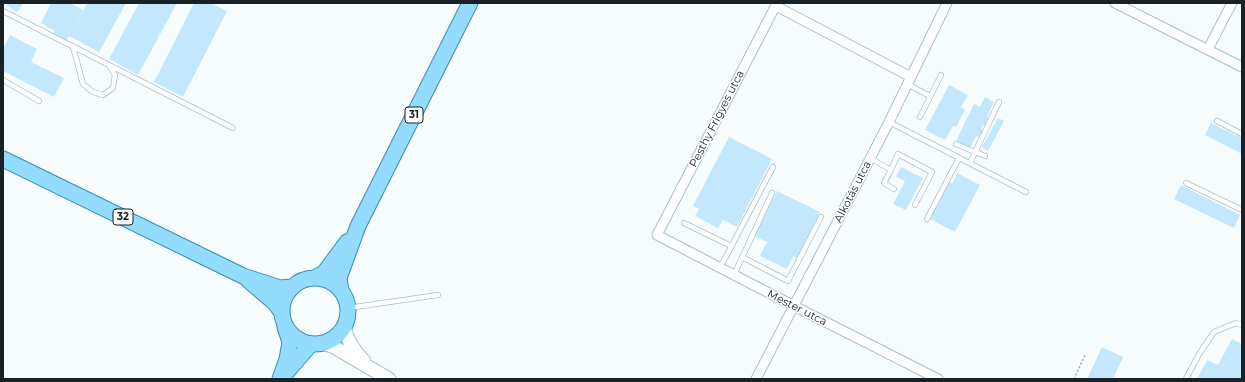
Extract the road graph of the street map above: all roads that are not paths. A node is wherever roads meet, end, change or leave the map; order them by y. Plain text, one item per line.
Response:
1 (470, 3) edge
2 (947, 3) edge
3 (1115, 3) edge
4 (1232, 3) edge
5 (776, 4) edge
6 (3, 11) edge
7 (73, 47) junction
8 (1208, 49) junction
9 (109, 65) junction
10 (1242, 67) edge
11 (941, 75) dead end
12 (3, 80) edge
13 (909, 81) junction
14 (930, 96) junction
15 (39, 101) dead end
16 (999, 102) dead end
17 (920, 117) dead end
18 (889, 122) junction
19 (1217, 122) dead end
20 (233, 128) dead end
21 (1242, 134) edge
22 (956, 144) dead end
23 (975, 152) junction
24 (985, 156) dead end
25 (870, 158) junction
26 (959, 158) junction
27 (3, 159) edge
28 (970, 163) junction
29 (773, 167) dead end
30 (890, 170) junction
31 (1186, 183) dead end
32 (894, 189) dead end
33 (1026, 192) dead end
34 (772, 193) dead end
35 (915, 204) dead end
36 (1242, 210) edge
37 (821, 217) dead end
38 (927, 219) dead end
39 (684, 223) dead end
40 (358, 226) junction
41 (657, 235) joint
42 (731, 246) junction
43 (742, 258) junction
44 (720, 268) junction
45 (734, 275) junction
46 (243, 276) junction
47 (314, 278) junction
48 (292, 287) junction
49 (341, 291) junction
50 (438, 294) dead end
51 (794, 306) junction
52 (348, 308) junction
53 (283, 318) junction
54 (1242, 325) edge
55 (344, 327) junction
56 (317, 343) junction
57 (376, 372) junction
58 (280, 379) edge
59 (390, 379) edge
60 (756, 379) edge
61 (938, 379) edge
62 (1186, 379) edge

1 - 40 main road, 31
2 - 13 street, Alkotás utca
3 - 8 street
4 - 8 street
5 - 13 street
5 - 41 street, Pesthy Frigyes utca
6 - 7 lane
7 - 9 lane
7 - 9 lane
8 - 10 street
9 - 20 lane
11 - 14 lane
12 - 15 lane
13 - 14 lane
13 - 18 street, Alkotás utca
14 - 17 lane
16 - 23 lane
18 - 25 street, Alkotás utca
18 - 26 lane
19 - 21 lane
22 - 23 lane
23 - 24 lane
23 - 28 lane
25 - 30 lane
25 - 51 street, Alkotás utca
26 - 28 lane
26 - 38 lane
27 - 46 main road, 32
28 - 33 lane
29 - 42 lane
30 - 32 lane
30 - 35 lane
31 - 36 lane
34 - 43 lane
37 - 43 lane
39 - 42 lane
40 - 47 main road, 31
40 - 49 main road, 31
41 - 44 street, Mester utca
42 - 44 lane
43 - 45 lane
44 - 45 street, Mester utca
45 - 51 street, Mester utca
46 - 48 main road, 32
46 - 53 main road, 32
47 - 48 main road, 31
47 - 49 main road
48 - 53 main road
49 - 52 main road, 31
50 - 52 lane
51 - 60 street, Alkotás utca
51 - 61 street, Mester utca
52 - 55 main road
53 - 56 main road
53 - 58 main road
54 - 62 lane
55 - 56 main road
55 - 57 street
56 - 57 street
56 - 58 main road
57 - 59 street

